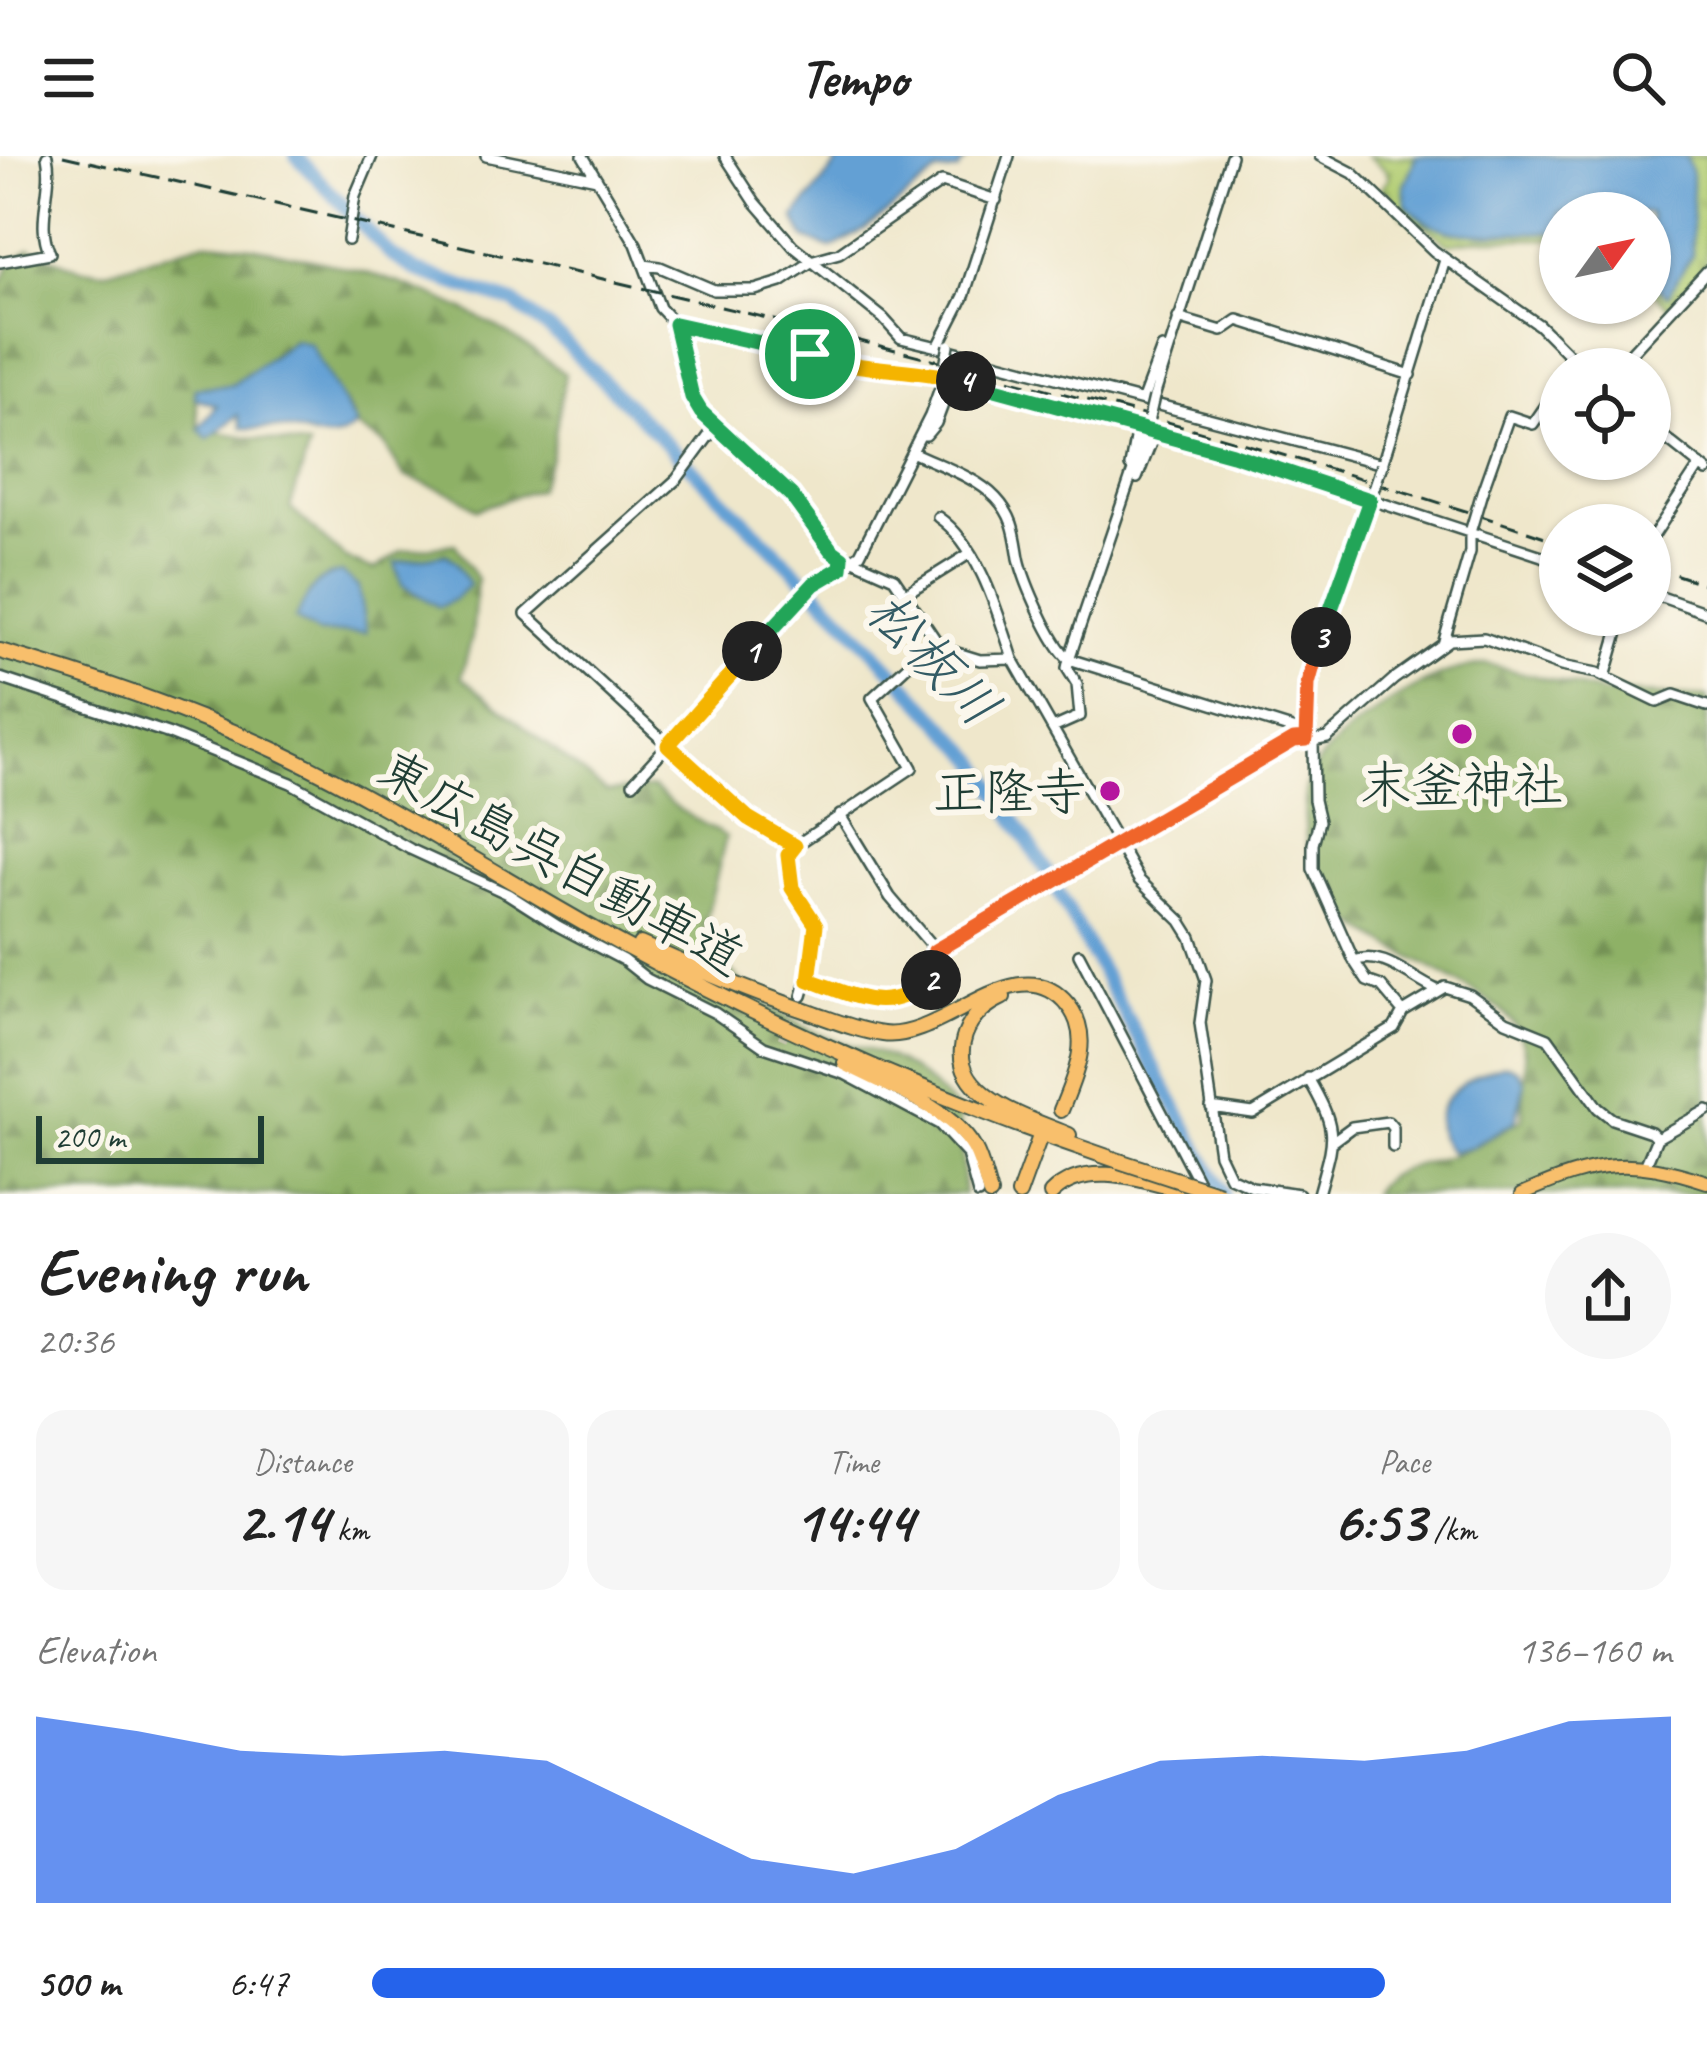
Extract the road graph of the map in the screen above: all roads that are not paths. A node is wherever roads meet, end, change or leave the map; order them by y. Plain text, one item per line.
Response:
1 (47, 156) edge
2 (372, 156) edge
3 (486, 156) edge
4 (583, 156) edge
5 (725, 156) edge
6 (1009, 156) edge
7 (1231, 156) edge
8 (1319, 156) edge
9 (597, 178) junction
10 (996, 200) junction
11 (348, 240) dead end
12 (814, 260) junction
13 (1445, 260) junction
14 (0, 262) edge
15 (644, 265) junction
16 (1707, 271) edge
17 (1178, 318) junction
18 (675, 324) junction
19 (943, 345) junction
20 (1559, 348) edge
21 (1636, 348) edge
22 (1411, 375) junction
23 (953, 378) junction
24 (1148, 398) junction
25 (1539, 416) edge
26 (716, 426) junction
27 (1146, 432) junction
28 (921, 435) junction
29 (1671, 443) edge
30 (912, 452) junction
31 (1383, 465) junction
32 (1703, 468) edge
33 (1371, 497) junction
34 (1671, 512) edge
35 (938, 517) dead end
36 (1470, 530) junction
37 (970, 554) junction
38 (1539, 555) edge
39 (854, 561) junction
40 (841, 563) junction
41 (905, 594) junction
42 (1671, 600) edge
43 (1707, 613) edge
44 (1617, 636) edge
45 (1444, 641) junction
46 (933, 642) junction
47 (0, 651) edge
48 (1012, 659) junction
49 (1069, 659) junction
50 (1605, 677) junction
51 (0, 678) edge
52 (1707, 706) edge
53 (1053, 728) junction
54 (1311, 738) junction
55 (668, 745) junction
56 (633, 783) dead end
57 (840, 815) junction
58 (1118, 845) junction
59 (795, 846) junction
60 (537, 897) junction
61 (935, 951) junction
62 (1079, 954) dead end
63 (1354, 961) junction
64 (809, 980) junction
65 (1435, 989) junction
66 (802, 996) tunnel mouth
67 (754, 1012) junction
68 (1403, 1012) junction
69 (782, 1039) tunnel mouth
70 (776, 1053) junction
71 (1308, 1078) junction
72 (1211, 1107) junction
73 (1707, 1110) edge
74 (1657, 1138) junction
75 (1043, 1140) dead end
76 (1333, 1141) junction
77 (1393, 1147) dead end
78 (1646, 1164) junction
79 (1118, 1165) junction
80 (1707, 1182) edge
81 (1271, 1192) edge
82 (978, 1194) edge
83 (990, 1194) edge
84 (1022, 1194) edge
85 (1051, 1194) edge
86 (1200, 1194) edge
87 (1220, 1194) edge
88 (1299, 1194) edge
89 (1318, 1194) edge
90 (1522, 1194) edge

1 - 14 street
2 - 11 street
3 - 9 street
4 - 9 street
5 - 12 street
6 - 10 street
7 - 17 street
8 - 13 street
9 - 15 street
10 - 12 street
10 - 19 street
12 - 15 street
12 - 19 street
13 - 20 street
13 - 22 street
15 - 18 street
16 - 21 street
17 - 22 street
17 - 24 street
18 - 23 street
18 - 26 street
19 - 24 street
19 - 28 street, bridge
22 - 31 street
23 - 27 street
23 - 28 street
24 - 27 street, bridge
24 - 31 street
25 - 36 street, bridge
26 - 40 street
26 - 55 street
27 - 33 street
27 - 49 street
28 - 30 street
29 - 32 street
30 - 39 street
30 - 49 street
31 - 33 street, bridge
32 - 34 street
33 - 36 street
33 - 54 street
35 - 37 street
36 - 38 street
36 - 45 street
37 - 41 street
37 - 48 street
39 - 40 street
39 - 41 street
40 - 55 street
41 - 46 street
42 - 43 street
44 - 50 street
45 - 50 street
45 - 54 street
46 - 48 street
46 - 57 street
47 - 60 highway, 東広島呉自動車道
48 - 53 street
49 - 53 street
49 - 54 street
50 - 52 street
51 - 70 street
53 - 58 street
54 - 58 street
54 - 63 street
55 - 56 street
55 - 59 street
57 - 59 street
57 - 61 street
58 - 61 street
58 - 72 street
59 - 64 street
60 - 67 highway, 東広島呉自動車道
60 - 79 highway
61 - 64 street
62 - 86 street
63 - 65 street
63 - 68 street
64 - 66 street
65 - 68 street
65 - 74 street
67 - 79 highway, 東広島呉自動車道
67 - 83 highway
68 - 71 street
69 - 70 street
70 - 82 street
71 - 72 street
71 - 76 street
72 - 81 street
73 - 74 street
74 - 78 street
75 - 84 highway
76 - 77 street
76 - 89 street
78 - 80 main road
78 - 90 main road
79 - 85 highway
79 - 86 highway
79 - 87 highway, 東広島呉自動車道, bridge
81 - 88 street

